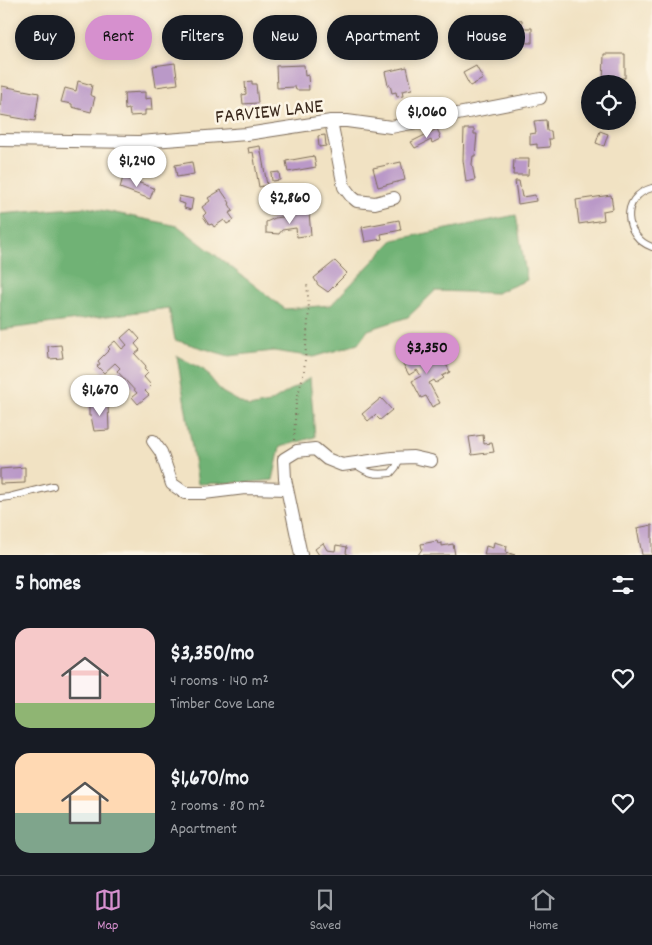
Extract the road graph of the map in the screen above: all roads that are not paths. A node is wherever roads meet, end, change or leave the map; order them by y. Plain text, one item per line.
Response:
1 (540, 98) dead end
2 (332, 122) junction
3 (0, 140) edge
4 (652, 188) edge
5 (394, 198) dead end
6 (652, 247) edge
7 (153, 441) dead end
8 (431, 461) dead end
9 (53, 486) dead end
10 (287, 489) junction
11 (0, 498) edge
12 (301, 555) edge

1 - 2 street, FARVIEW LANE
2 - 3 street, FARVIEW LANE
2 - 5 street
4 - 6 lane
7 - 10 street
8 - 10 street
9 - 11 lane
10 - 12 street

